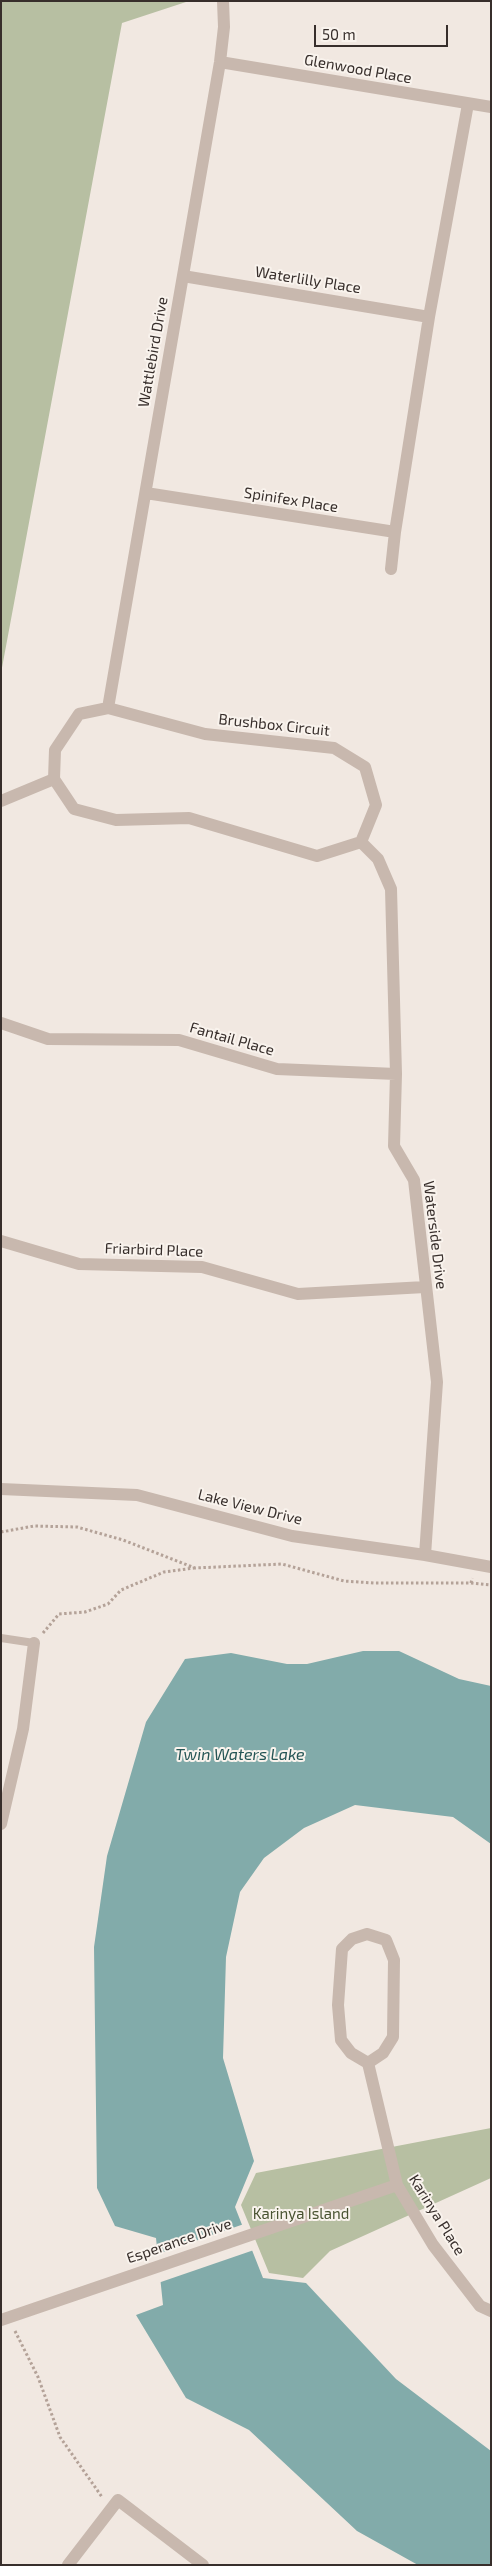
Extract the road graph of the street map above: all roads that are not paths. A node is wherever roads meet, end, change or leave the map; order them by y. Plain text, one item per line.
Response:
1 (223, 1) edge
2 (220, 62) junction
3 (468, 104) junction
4 (491, 107) edge
5 (182, 276) junction
6 (429, 317) junction
7 (146, 494) junction
8 (395, 532) junction
9 (391, 568) dead end
10 (108, 708) junction
11 (54, 779) junction
12 (1, 801) edge
13 (362, 842) junction
14 (1, 1023) edge
15 (396, 1074) junction
16 (1, 1241) edge
17 (426, 1287) junction
18 (1, 1489) edge
19 (426, 1554) junction
20 (491, 1567) edge
21 (1, 1638) edge
22 (34, 1643) joint
23 (1, 1824) edge
24 (368, 2063) junction
25 (397, 2186) junction
26 (491, 2311) edge
27 (5, 2319) edge
28 (68, 2565) edge
29 (203, 2565) edge

1 - 2 street, Wattlebird Drive
2 - 3 street, Glenwood Place
2 - 5 street, Wattlebird Drive
3 - 4 street, Glenwood Place
3 - 6 street
5 - 6 street, Waterlilly Place
5 - 7 street, Wattlebird Drive
6 - 8 street
7 - 8 street, Spinifex Place
7 - 10 street, Wattlebird Drive
8 - 9 street
10 - 11 street, Brushbox Circuit
10 - 13 street, Brushbox Circuit
11 - 12 street
11 - 13 street
13 - 15 street, Waterside Drive
14 - 15 street, Fantail Place
15 - 17 street, Waterside Drive
16 - 17 street, Friarbird Place
17 - 19 street, Waterside Drive
18 - 19 street, Lake View Drive
19 - 20 street, Lake View Drive
21 - 22 lane
22 - 23 street
24 - 24 street
24 - 25 street, Karinya Place
25 - 26 street, Karinya Place
25 - 27 street, Esperance Drive
28 - 29 street

